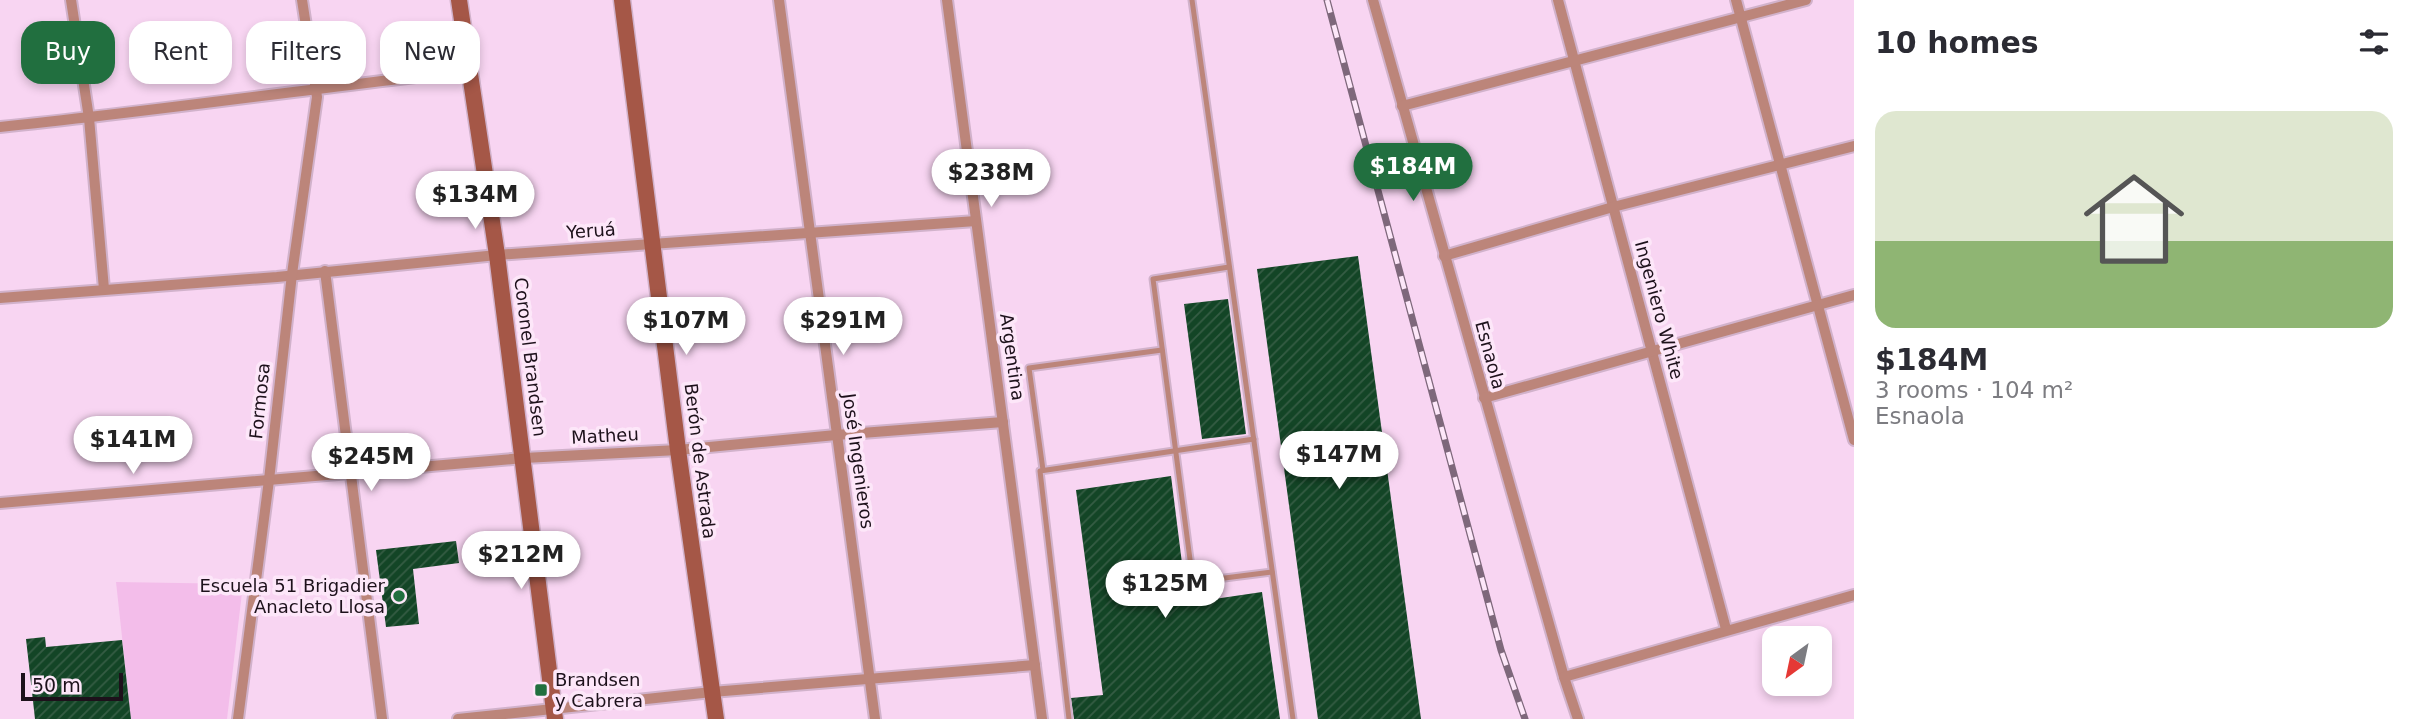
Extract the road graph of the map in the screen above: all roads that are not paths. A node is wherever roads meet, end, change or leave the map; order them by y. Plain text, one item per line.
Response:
1 (71, 0) edge
2 (302, 0) edge
3 (459, 0) edge
4 (622, 0) edge
5 (779, 0) edge
6 (947, 0) edge
7 (1192, 0) edge
8 (1373, 0) edge
9 (1558, 0) edge
10 (1736, 0) edge
11 (1806, 0) edge
12 (1740, 17) junction
13 (462, 21) edge
14 (1574, 60) junction
15 (380, 81) edge
16 (471, 84) edge
17 (317, 88) junction
18 (1402, 106) junction
19 (89, 118) junction
20 (0, 127) edge
21 (1854, 146) edge
22 (1779, 166) junction
23 (1613, 206) junction
24 (976, 221) junction
25 (811, 233) junction
26 (654, 245) junction
27 (497, 256) junction
28 (1444, 256) junction
29 (1229, 267) junction
30 (325, 271) junction
31 (292, 274) junction
32 (104, 289) junction
33 (1854, 295) edge
34 (0, 298) edge
35 (1819, 305) junction
36 (1162, 350) junction
37 (1653, 352) junction
38 (1484, 398) junction
39 (1003, 422) junction
40 (836, 435) junction
41 (1254, 439) junction
42 (1854, 440) edge
43 (678, 450) junction
44 (1176, 451) junction
45 (524, 458) junction
46 (1043, 470) junction
47 (352, 472) junction
48 (269, 480) junction
49 (0, 503) edge
50 (1272, 572) junction
51 (1854, 595) edge
52 (1726, 629) junction
53 (1035, 665) junction
54 (1564, 677) junction
55 (870, 679) junction
56 (712, 692) junction
57 (555, 714) edge
58 (238, 719) edge
59 (382, 719) edge
60 (458, 719) edge
61 (716, 719) edge
62 (875, 719) edge
63 (1042, 719) edge
64 (1069, 719) edge
65 (1293, 719) edge
66 (1578, 719) edge

1 - 19 street
2 - 17 street, Formosa
3 - 13 street, Coronel Brandsen
4 - 26 street, Berón de Astrada
5 - 25 street, José Ingenieros
6 - 24 street, Argentina
7 - 29 lane
8 - 18 street, Esnaola
9 - 14 street, Ingeniero White
10 - 12 street
11 - 12 street
12 - 14 street
12 - 22 street
14 - 18 street
14 - 23 street, Ingeniero White
15 - 17 street
16 - 27 street, Coronel Brandsen
17 - 19 street
17 - 31 street, Formosa
18 - 28 street, Esnaola
19 - 20 street
19 - 32 street
21 - 22 street
22 - 23 street
22 - 35 street
23 - 28 street
23 - 37 street, Ingeniero White
24 - 25 street, Yeruá
24 - 39 street, Argentina
25 - 26 street, Yeruá
25 - 40 street, José Ingenieros
26 - 27 street, Yeruá
26 - 43 street, Berón de Astrada
27 - 30 street, Yeruá
27 - 45 street, Coronel Brandsen
28 - 38 street, Esnaola
29 - 36 lane
29 - 41 lane
30 - 31 street, Yeruá
30 - 47 street
31 - 32 street, Yeruá
31 - 48 street, Formosa
32 - 34 street, Yeruá
33 - 35 street
35 - 37 street
35 - 42 street
36 - 44 lane
36 - 46 lane
37 - 38 street
37 - 52 street, Ingeniero White
38 - 54 street, Esnaola
39 - 40 street, Matheu
39 - 53 street, Argentina
40 - 43 street, Matheu
40 - 55 street, José Ingenieros
41 - 44 lane
41 - 50 lane
43 - 45 street, Matheu
43 - 56 street, Berón de Astrada
44 - 46 lane
44 - 50 lane
45 - 47 street, Matheu
45 - 57 street, Coronel Brandsen
46 - 64 lane
47 - 48 street, Matheu
47 - 59 street
48 - 49 street, Matheu
48 - 58 street, Formosa
50 - 65 lane
51 - 52 street
52 - 54 street
53 - 55 street
53 - 63 street, Argentina
54 - 66 street, Esnaola
55 - 56 street
55 - 62 street, José Ingenieros
56 - 57 street
56 - 61 street, Berón de Astrada
57 - 60 street

